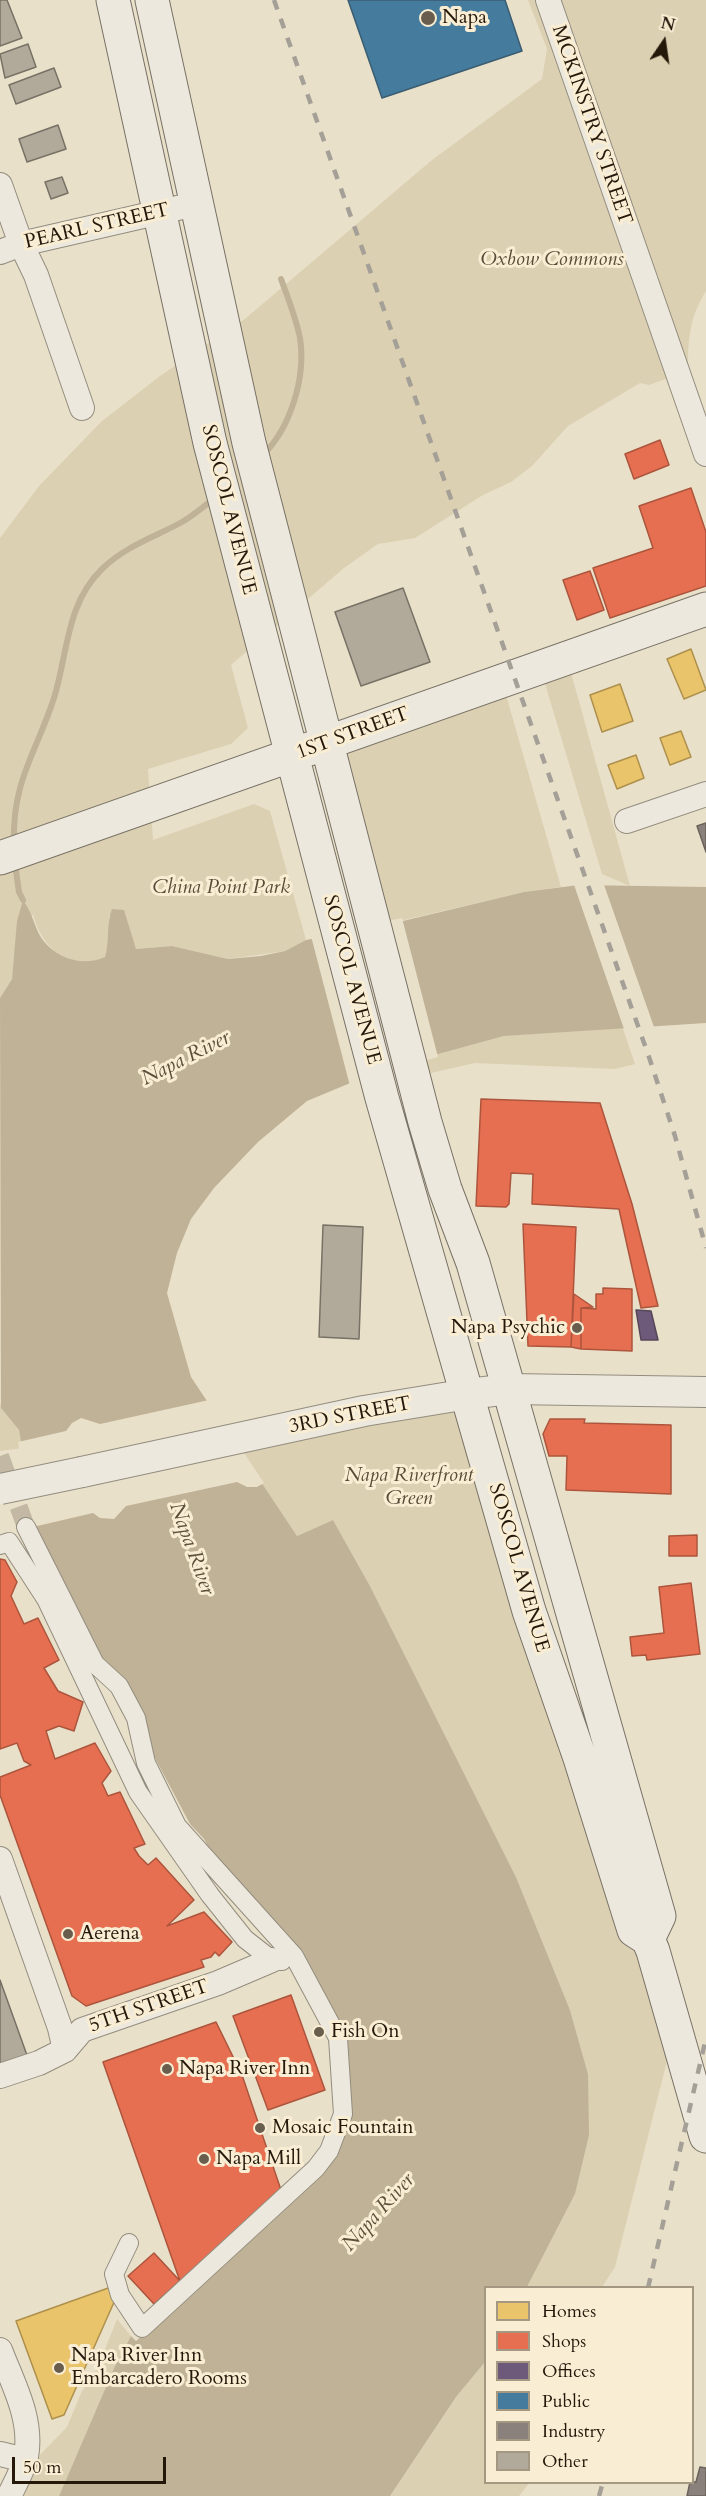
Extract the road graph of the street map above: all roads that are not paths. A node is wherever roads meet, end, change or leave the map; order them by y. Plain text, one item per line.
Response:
1 (113, 0) edge
2 (152, 0) edge
3 (548, 0) edge
4 (0, 185) edge
5 (195, 204) junction
6 (159, 212) junction
7 (10, 248) edge
8 (82, 408) dead end
9 (706, 454) edge
10 (706, 609) edge
11 (327, 743) junction
12 (291, 755) junction
13 (706, 794) edge
14 (627, 821) dead end
15 (0, 858) edge
16 (510, 1389) junction
17 (706, 1392) edge
18 (468, 1394) junction
19 (0, 1489) edge
20 (26, 1527) tunnel mouth
21 (0, 1545) edge
22 (0, 1859) edge
23 (648, 1939) junction
24 (283, 1958) junction
25 (65, 2050) junction
26 (0, 2076) edge
27 (706, 2136) edge
28 (129, 2243) dead end
29 (0, 2350) edge
30 (0, 2454) edge
31 (25, 2460) junction
32 (9, 2496) edge

1 - 6 main road, SOSCOL AVENUE
2 - 5 main road, SOSCOL AVENUE
3 - 9 street, MCKINSTRY STREET
4 - 7 street
5 - 6 street, PEARL STREET
5 - 11 main road, SOSCOL AVENUE
6 - 7 street, PEARL STREET
6 - 12 main road, SOSCOL AVENUE
7 - 8 street
10 - 11 main road, 1ST STREET
11 - 12 main road, 1ST STREET
11 - 16 main road, SOSCOL AVENUE
12 - 15 main road, 1ST STREET
12 - 18 main road, SOSCOL AVENUE
13 - 14 street
16 - 17 street, 3RD STREET
16 - 18 street, 3RD STREET
16 - 23 main road, SOSCOL AVENUE
18 - 19 street, 3RD STREET, bridge
18 - 23 main road, SOSCOL AVENUE
20 - 24 street
21 - 24 street
22 - 25 street
23 - 27 main road, SOSCOL AVENUE
24 - 25 street, 5TH STREET
24 - 28 street
25 - 26 street, 5TH STREET
29 - 31 street
30 - 31 street
31 - 32 street

